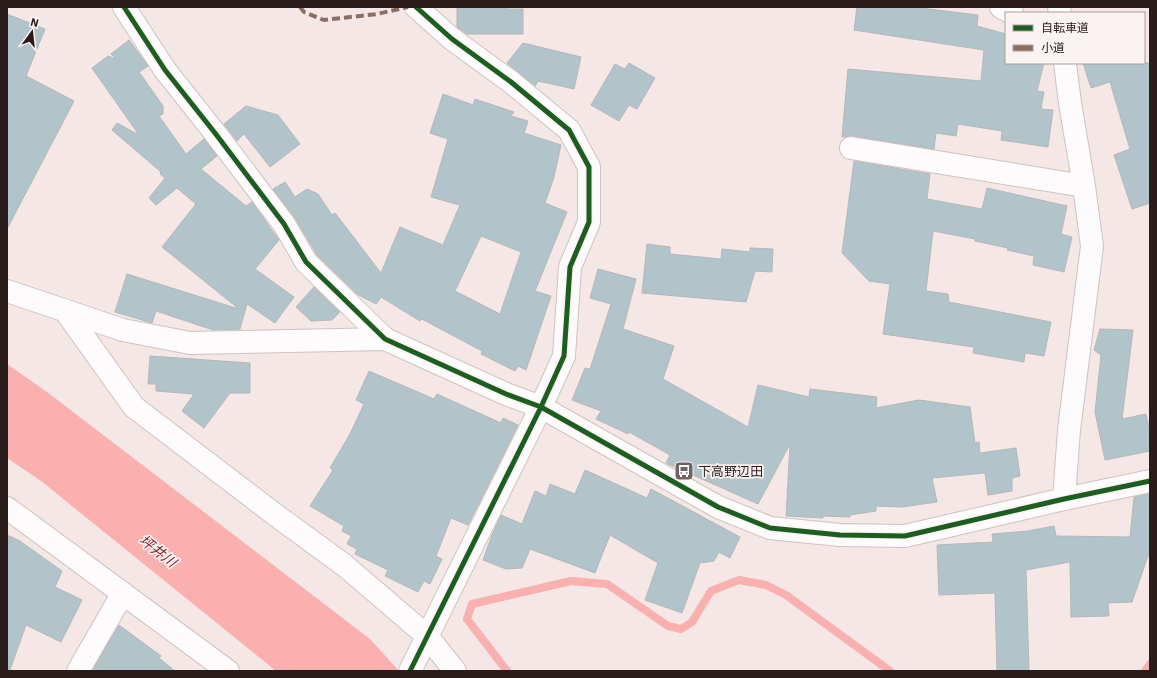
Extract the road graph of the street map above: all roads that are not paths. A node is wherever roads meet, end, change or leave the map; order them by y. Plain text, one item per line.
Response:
1 (124, 7) edge
2 (416, 7) edge
3 (1001, 7) edge
4 (1010, 12) edge
5 (1065, 64) edge
6 (852, 148) dead end
7 (1084, 186) junction
8 (7, 292) edge
9 (66, 312) junction
10 (385, 339) junction
11 (540, 407) junction
12 (1150, 481) edge
13 (1064, 499) junction
14 (7, 508) edge
15 (122, 594) junction
16 (427, 636) junction
17 (411, 669) edge
18 (78, 671) edge
19 (228, 671) edge
20 (455, 671) edge

1 - 10 street
2 - 11 street
3 - 4 street
5 - 7 street
6 - 7 street
7 - 13 street
8 - 9 street
9 - 10 street
9 - 16 street
10 - 11 street
11 - 13 street
11 - 16 street
12 - 13 street
14 - 15 street
15 - 18 street
15 - 19 street
16 - 17 street
16 - 20 street

